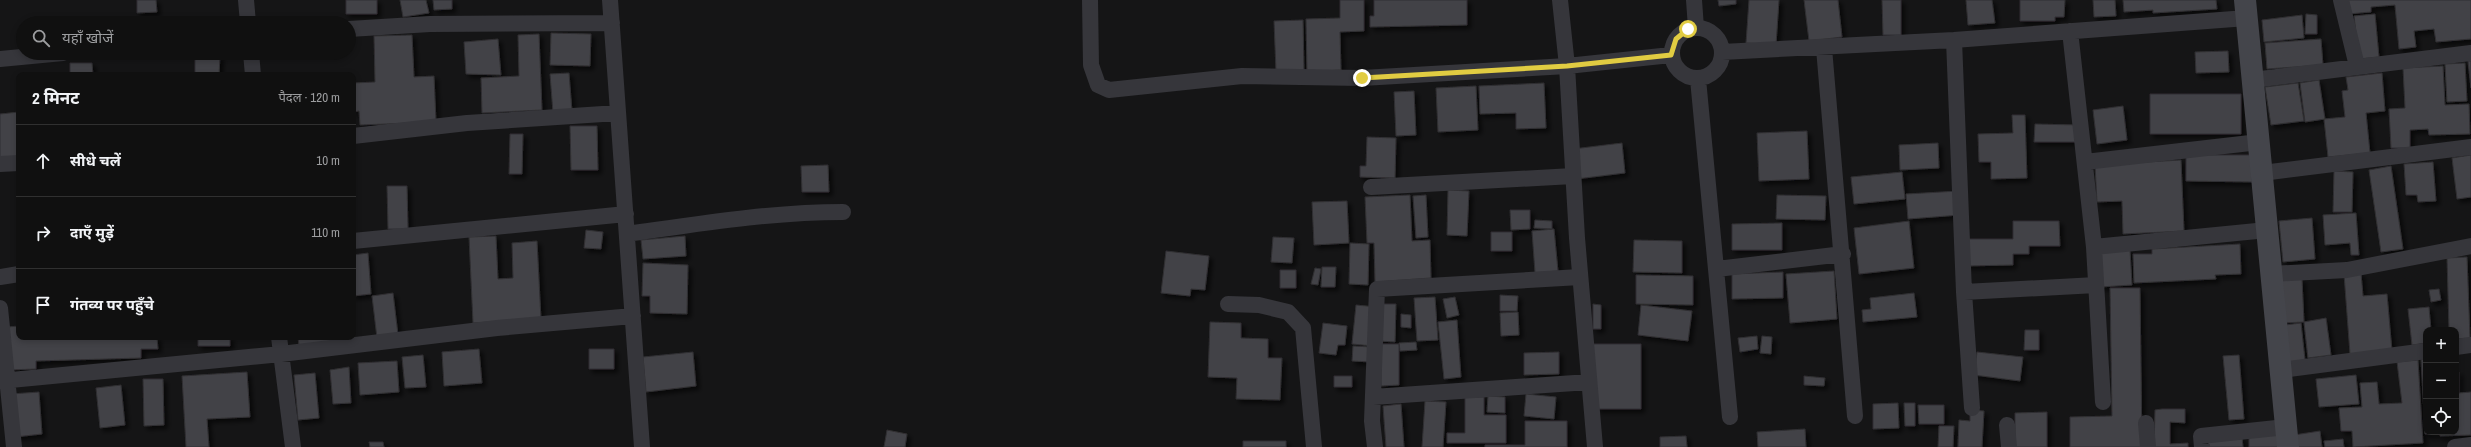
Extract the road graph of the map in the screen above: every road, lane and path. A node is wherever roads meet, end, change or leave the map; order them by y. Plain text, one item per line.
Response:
1 (246, 0) edge
2 (610, 0) edge
3 (1090, 0) edge
4 (1560, 0) edge
5 (1694, 0) edge
6 (2340, 0) edge
7 (2246, 9) edge
8 (247, 16) edge
9 (612, 23) junction
10 (1696, 28) junction
11 (356, 29) edge
12 (2070, 31) junction
13 (1954, 40) junction
14 (1824, 48) junction
15 (1722, 52) junction
16 (2471, 53) edge
17 (1671, 55) junction
18 (16, 57) edge
19 (0, 59) edge
20 (252, 60) edge
21 (1567, 66) junction
22 (2357, 66) junction
23 (253, 72) edge
24 (1698, 79) junction
25 (2253, 80) junction
26 (618, 113) junction
27 (356, 136) edge
28 (2259, 142) junction
29 (2471, 147) edge
30 (2084, 162) junction
31 (16, 163) edge
32 (0, 164) edge
33 (2262, 173) junction
34 (1573, 176) junction
35 (1371, 187) dead end
36 (843, 212) dead end
37 (626, 214) junction
38 (2267, 230) junction
39 (627, 234) junction
40 (356, 241) edge
41 (2094, 246) junction
42 (2471, 246) edge
43 (1843, 254) junction
44 (1717, 269) junction
45 (16, 274) edge
46 (2271, 274) junction
47 (1580, 276) junction
48 (0, 277) edge
49 (2096, 285) junction
50 (1964, 292) junction
51 (1228, 304) dead end
52 (0, 308) edge
53 (633, 316) junction
54 (279, 340) edge
55 (2471, 345) edge
56 (2459, 347) edge
57 (2423, 351) edge
58 (281, 354) junction
59 (2281, 370) junction
60 (4, 381) edge
61 (1589, 382) junction
62 (1373, 397) junction
63 (2103, 402) dead end
64 (1972, 408) dead end
65 (1855, 416) dead end
66 (1730, 417) dead end
67 (2146, 423) dead end
68 (2008, 425) dead end
69 (2287, 437) edge
70 (2471, 445) edge
71 (14, 447) edge
72 (293, 447) edge
73 (642, 447) edge
74 (1314, 447) edge
75 (1376, 447) edge
76 (1595, 447) edge
77 (2009, 447) edge
78 (2148, 447) edge
79 (2202, 447) edge
80 (2455, 447) edge

1 - 8 street
2 - 9 street
3 - 21 street
4 - 21 street
5 - 10 street
6 - 22 street
7 - 12 street
7 - 25 street
9 - 11 street
9 - 26 street
10 - 15 street
10 - 17 street
12 - 13 street
12 - 30 street
13 - 14 street
13 - 50 street
14 - 15 street
14 - 43 street
15 - 24 street
16 - 22 street
17 - 21 street
17 - 24 street
18 - 19 street
20 - 23 street
21 - 34 street
22 - 25 street
24 - 44 street
25 - 28 street
26 - 27 street
26 - 37 street
28 - 30 street
28 - 33 street
29 - 33 street
30 - 41 street
31 - 32 street
33 - 38 street
34 - 35 street
34 - 47 street
36 - 39 street
37 - 39 street
37 - 40 street
38 - 41 street
38 - 46 street
39 - 53 street
41 - 49 street
42 - 46 street
43 - 44 street
43 - 65 street
44 - 66 street
45 - 48 street
46 - 59 street
47 - 61 street
47 - 62 street
49 - 50 street
49 - 63 street
50 - 64 street
51 - 74 street
52 - 60 street
53 - 58 street
53 - 73 street
54 - 58 street
55 - 56 street
57 - 59 street
58 - 60 street
58 - 72 street
59 - 69 street
60 - 71 street
61 - 62 street
61 - 76 street
62 - 75 street
67 - 78 street
68 - 77 street
69 - 79 street
70 - 80 street

